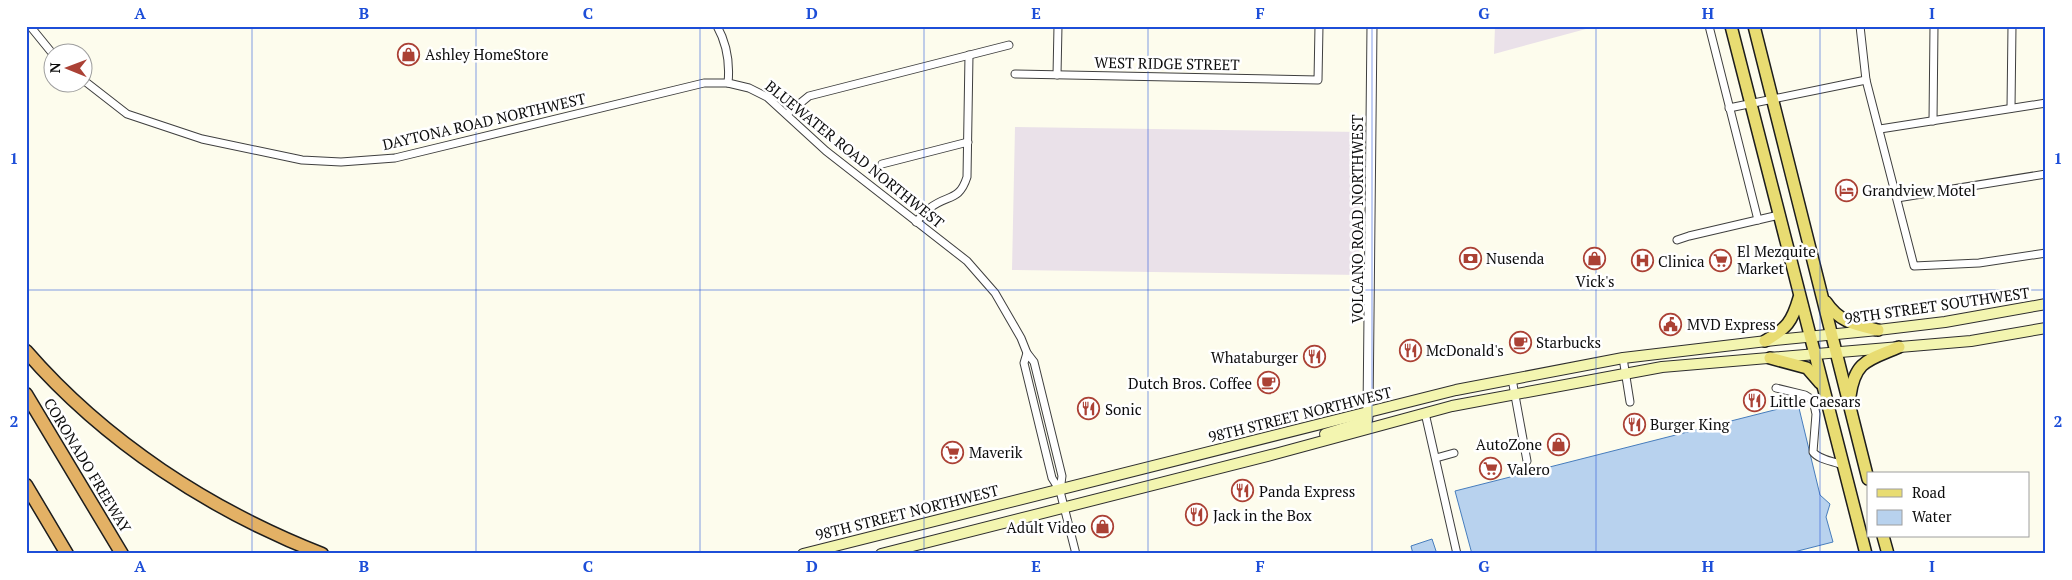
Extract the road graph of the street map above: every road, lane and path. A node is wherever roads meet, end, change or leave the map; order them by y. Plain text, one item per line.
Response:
1 (30, 26) edge
2 (717, 26) edge
3 (1058, 26) edge
4 (1319, 26) edge
5 (1372, 26) edge
6 (1709, 26) edge
7 (1731, 26) edge
8 (1754, 26) edge
9 (1860, 26) edge
10 (1934, 26) edge
11 (2012, 26) edge
12 (43, 42) edge
13 (1009, 45) dead end
14 (969, 55) junction
15 (1015, 74) dead end
16 (1057, 75) junction
17 (1866, 80) junction
18 (728, 83) junction
19 (92, 87) edge
20 (1772, 99) junction
21 (1751, 103) junction
22 (2046, 103) edge
23 (1729, 108) junction
24 (2011, 108) junction
25 (787, 114) junction
26 (1933, 121) junction
27 (1880, 129) junction
28 (968, 142) junction
29 (882, 164) dead end
30 (2046, 174) edge
31 (1897, 198) junction
32 (1779, 214) junction
33 (1758, 220) junction
34 (916, 222) junction
35 (1677, 240) dead end
36 (2046, 253) edge
37 (1800, 296) junction
38 (1823, 298) junction
39 (2046, 304) edge
40 (2046, 328) edge
41 (1878, 330) junction
42 (1832, 335) junction
43 (1810, 337) junction
44 (1765, 341) junction
45 (1899, 348) junction
46 (26, 351) edge
47 (1837, 352) junction
48 (1815, 355) junction
49 (1623, 358) junction
50 (1770, 358) junction
51 (1624, 373) junction
52 (1512, 379) junction
53 (1823, 387) junction
54 (1776, 388) dead end
55 (1450, 391) junction
56 (26, 394) edge
57 (1515, 394) junction
58 (1447, 402) junction
59 (1630, 402) dead end
60 (1848, 402) junction
61 (1368, 412) junction
62 (1425, 414) junction
63 (1394, 422) junction
64 (1316, 443) junction
65 (1454, 453) dead end
66 (1436, 458) junction
67 (1528, 460) dead end
68 (1843, 465) junction
69 (1867, 475) edge
70 (26, 485) edge
71 (1060, 491) junction
72 (1064, 508) junction
73 (1884, 538) edge
74 (67, 554) edge
75 (122, 554) edge
76 (322, 554) edge
77 (803, 554) edge
78 (882, 554) edge
79 (1076, 554) edge
80 (1457, 554) edge
81 (1866, 554) edge
82 (1888, 554) edge

1 - 12 street
2 - 18 street
3 - 16 street
4 - 16 street, WEST RIDGE STREET
5 - 61 street, VOLCANO ROAD NORTHWEST
6 - 23 street
7 - 21 main road
8 - 20 main road
9 - 17 street
10 - 26 street
11 - 24 street
13 - 14 street
14 - 25 street
14 - 28 street
15 - 16 street, WEST RIDGE STREET
17 - 20 street
17 - 27 street
18 - 19 street, DAYTONA ROAD NORTHWEST
18 - 25 street, BLUEWATER ROAD NORTHWEST
20 - 21 street
20 - 38 main road
21 - 23 street
21 - 32 main road
22 - 24 street
23 - 33 street
24 - 26 street
25 - 34 street, BLUEWATER ROAD NORTHWEST
26 - 27 street
27 - 31 street
28 - 29 street
28 - 34 street
30 - 31 street
31 - 36 street
32 - 33 street
32 - 37 main road
33 - 35 street
34 - 71 street, BLUEWATER ROAD NORTHWEST
37 - 43 main road
37 - 44 main road
38 - 41 main road
38 - 42 main road
39 - 41 main road, 98TH STREET SOUTHWEST
40 - 45 main road
41 - 42 main road, 98TH STREET SOUTHWEST
42 - 43 main road, 98TH STREET SOUTHWEST
42 - 47 main road
43 - 44 main road, 98TH STREET NORTHWEST
43 - 48 main road
44 - 49 main road, 98TH STREET NORTHWEST
45 - 47 main road
45 - 60 main road
46 - 76 highway
47 - 48 main road, 98TH STREET NORTHWEST
47 - 60 main road
48 - 50 main road, 98TH STREET NORTHWEST
48 - 53 main road
49 - 51 street
49 - 52 main road, 98TH STREET NORTHWEST
50 - 51 main road, 98TH STREET NORTHWEST
50 - 53 main road
51 - 57 main road, 98TH STREET NORTHWEST
51 - 59 street
52 - 55 main road, 98TH STREET NORTHWEST
52 - 57 street
53 - 68 main road
54 - 68 street
55 - 58 street
55 - 61 main road, 98TH STREET NORTHWEST
56 - 75 highway, CORONADO FREEWAY
57 - 62 main road, 98TH STREET NORTHWEST
57 - 67 street
58 - 62 street
58 - 63 main road
60 - 69 main road
61 - 64 main road
61 - 71 main road, 98TH STREET NORTHWEST
62 - 63 main road, 98TH STREET NORTHWEST
62 - 66 street
63 - 64 main road, 98TH STREET NORTHWEST
64 - 72 main road, 98TH STREET NORTHWEST
65 - 66 street
66 - 80 street
68 - 81 main road
70 - 74 highway
71 - 72 street, BLUEWATER ROAD NORTHWEST
71 - 77 main road, 98TH STREET NORTHWEST
72 - 78 main road, 98TH STREET NORTHWEST
72 - 79 street, BLUEWATER ROAD NORTHWEST
73 - 82 main road

